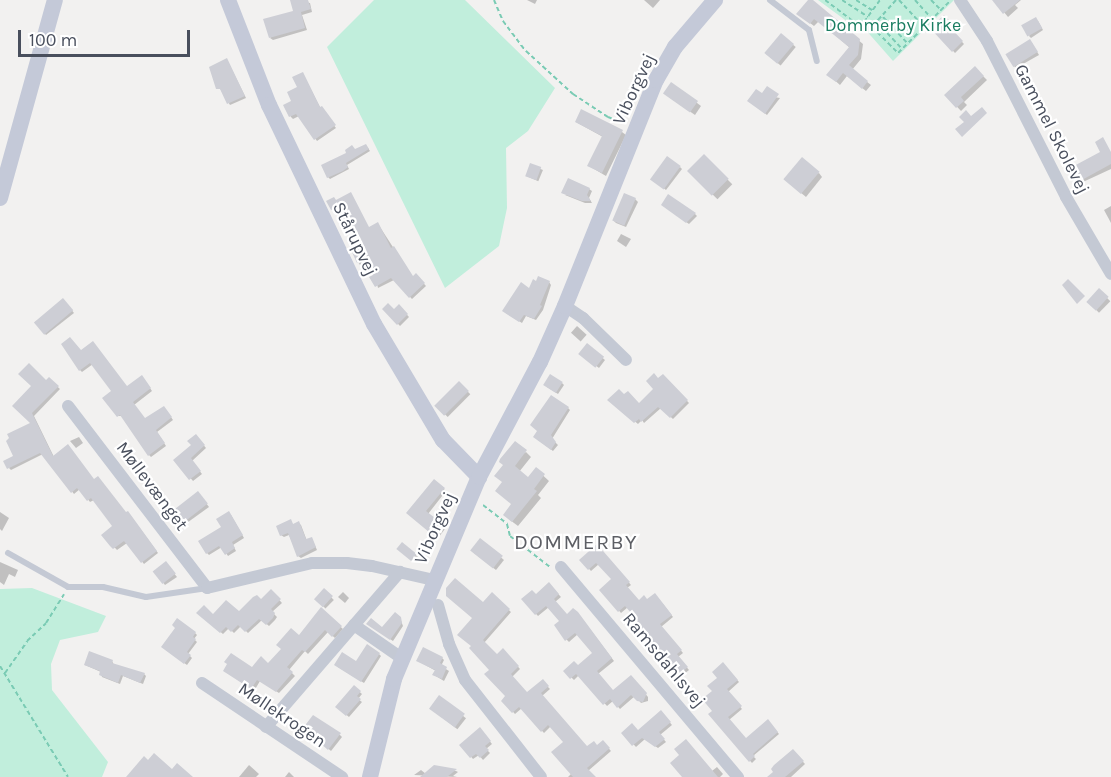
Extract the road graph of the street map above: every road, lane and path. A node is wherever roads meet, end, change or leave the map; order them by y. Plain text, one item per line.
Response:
1 (55, 0) edge
2 (228, 0) edge
3 (494, 0) edge
4 (715, 0) edge
5 (770, 0) edge
6 (825, 0) edge
7 (842, 0) edge
8 (856, 0) edge
9 (879, 0) edge
10 (898, 0) edge
11 (915, 0) edge
12 (931, 0) edge
13 (955, 1) edge
14 (872, 10) junction
15 (941, 10) junction
16 (882, 16) junction
17 (868, 17) junction
18 (932, 19) junction
19 (877, 22) junction
20 (924, 27) junction
21 (907, 43) junction
22 (902, 49) junction
23 (817, 61) dead end
24 (637, 127) junction
25 (0, 198) edge
26 (1111, 274) edge
27 (565, 306) junction
28 (626, 360) dead end
29 (68, 406) dead end
30 (479, 477) junction
31 (471, 495) junction
32 (8, 553) dead end
33 (561, 567) joint
34 (400, 572) junction
35 (434, 580) junction
36 (68, 587) junction
37 (207, 588) junction
38 (438, 605) dead end
39 (354, 625) junction
40 (403, 659) junction
41 (0, 666) edge
42 (5, 673) junction
43 (202, 682) dead end
44 (266, 727) junction
45 (68, 777) edge
46 (342, 777) edge
47 (370, 777) edge
48 (541, 777) edge
49 (738, 777) edge

1 - 25 street
2 - 30 street, Stårupvej
3 - 24 path
4 - 24 street, Viborgvej
5 - 23 lane
6 - 17 path
7 - 17 path
8 - 14 path
9 - 14 path
10 - 16 path
10 - 20 path
11 - 18 path
12 - 15 path
13 - 15 path
13 - 26 street, Gammel Skolevej
14 - 17 path
15 - 18 path
16 - 19 path
16 - 21 path
18 - 20 path
19 - 22 path
19 - 22 path
20 - 21 path
21 - 22 path
24 - 27 street, Viborgvej
27 - 28 street
27 - 30 street, Viborgvej
29 - 37 street, Møllevænget
30 - 31 street, Viborgvej
31 - 33 path
31 - 35 street, Viborgvej
32 - 36 lane
33 - 49 street, Ramsdahlsvej
34 - 35 street
34 - 37 street
34 - 39 street
35 - 40 street, Viborgvej
36 - 37 lane
36 - 42 path
38 - 48 street
39 - 40 street
39 - 44 street
40 - 47 street, Viborgvej
41 - 42 path
42 - 45 path
43 - 44 street, Møllekrogen
44 - 46 street, Møllekrogen

